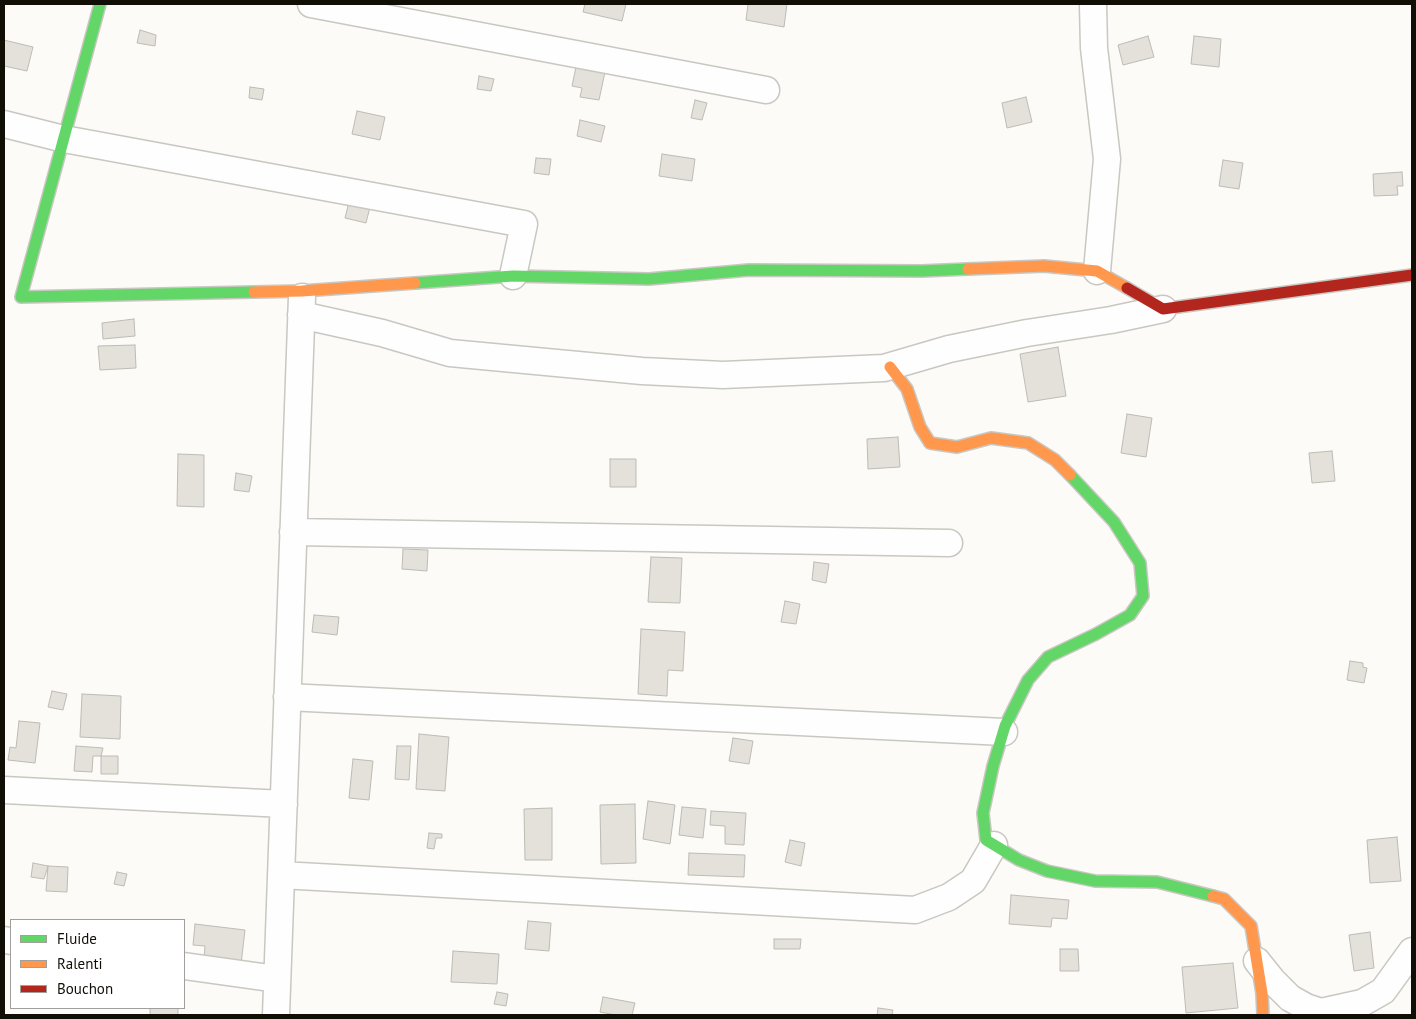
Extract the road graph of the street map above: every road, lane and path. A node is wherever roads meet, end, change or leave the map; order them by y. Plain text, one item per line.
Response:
1 (100, 4) edge
2 (311, 4) edge
3 (1093, 4) edge
4 (766, 90) dead end
5 (4, 124) edge
6 (64, 139) junction
7 (1097, 271) junction
8 (1412, 275) edge
9 (513, 276) junction
10 (302, 303) junction
11 (1163, 308) junction
12 (890, 367) junction
13 (293, 532) junction
14 (949, 543) dead end
15 (287, 697) junction
16 (1004, 732) junction
17 (4, 790) edge
18 (284, 804) junction
19 (994, 845) junction
20 (281, 875) junction
21 (1412, 951) edge
22 (1257, 961) junction
23 (185, 966) edge
24 (277, 979) junction
25 (1317, 1013) edge
26 (276, 1015) edge
27 (1263, 1015) edge

1 - 6 street
2 - 4 street
3 - 7 street
5 - 6 street
6 - 9 street
6 - 10 street
7 - 9 street
7 - 11 street
8 - 11 street
9 - 10 street
10 - 12 street
10 - 13 street
11 - 12 street
12 - 16 street
13 - 14 street
13 - 15 street
15 - 16 street
15 - 18 street
16 - 19 street
17 - 18 street
18 - 20 street
19 - 20 street
19 - 22 street
20 - 24 street
21 - 25 street
22 - 25 street
22 - 27 street
23 - 24 street
24 - 26 street

